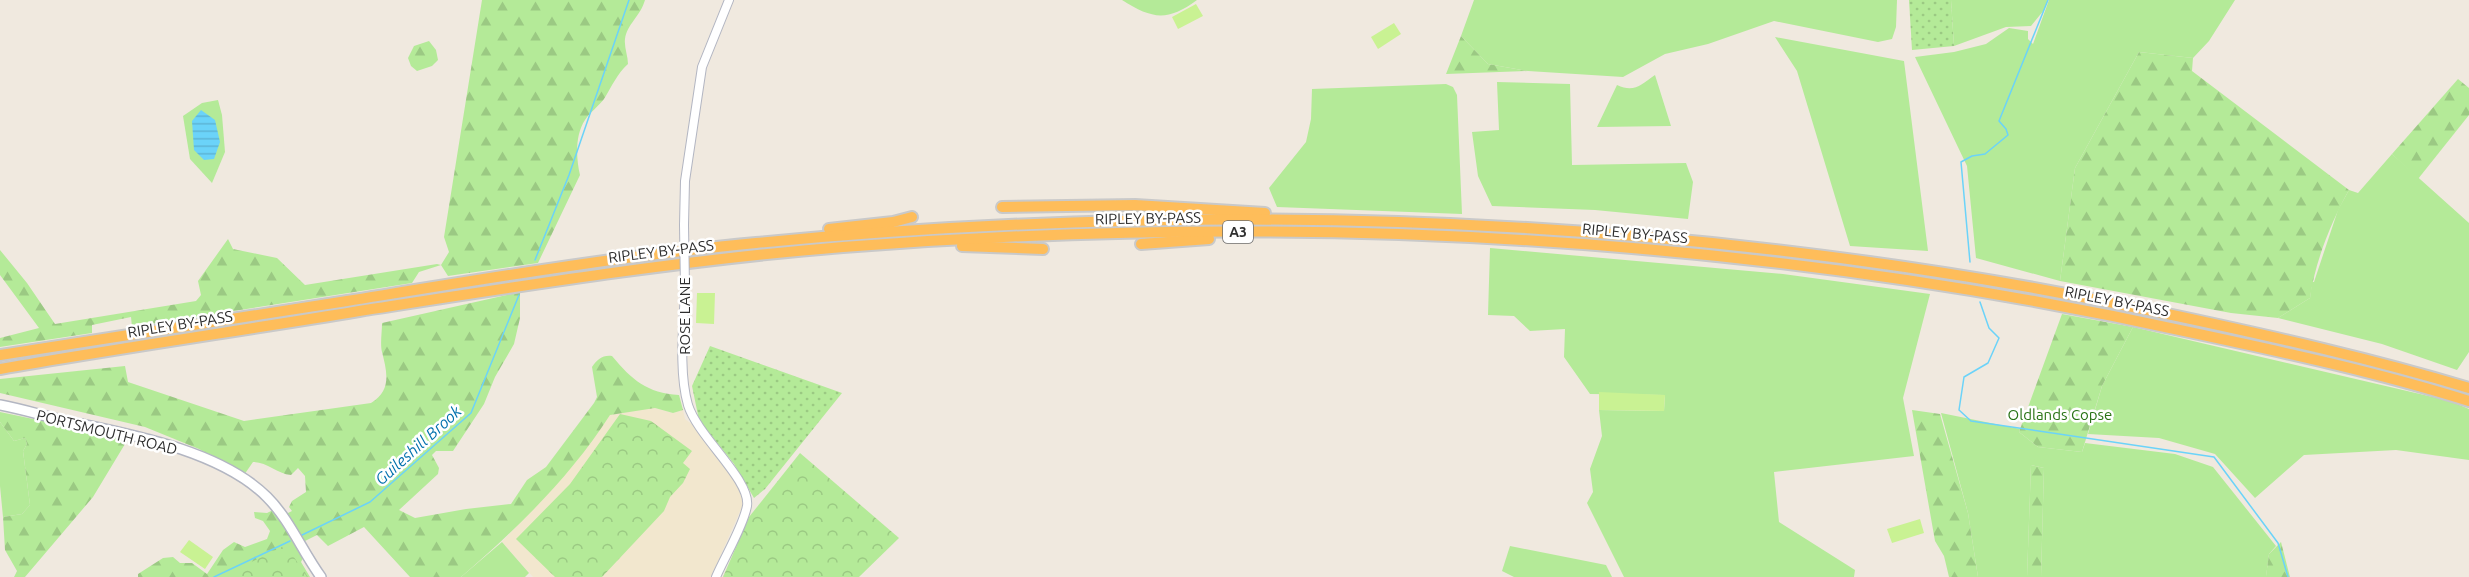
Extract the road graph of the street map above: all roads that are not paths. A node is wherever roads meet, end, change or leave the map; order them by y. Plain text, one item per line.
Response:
1 (729, 0) edge
2 (1002, 207) dead end
3 (912, 217) dead end
4 (1362, 221) junction
5 (1359, 234) junction
6 (749, 243) junction
7 (1141, 244) dead end
8 (841, 247) junction
9 (1042, 249) dead end
10 (0, 355) edge
11 (0, 369) edge
12 (2469, 388) edge
13 (2469, 401) edge
14 (0, 405) edge
15 (321, 577) edge
16 (716, 577) edge

1 - 16 street, ROSE LANE, bridge
2 - 4 highway
3 - 6 highway
4 - 6 highway, RIPLEY BY-PASS / A3
4 - 12 highway, RIPLEY BY-PASS / A3
5 - 7 highway
5 - 8 highway, RIPLEY BY-PASS / A3
5 - 13 highway, RIPLEY BY-PASS / A3
6 - 10 highway, RIPLEY BY-PASS / A3
8 - 9 highway
8 - 11 highway, RIPLEY BY-PASS / A3
14 - 15 main road, PORTSMOUTH ROAD

